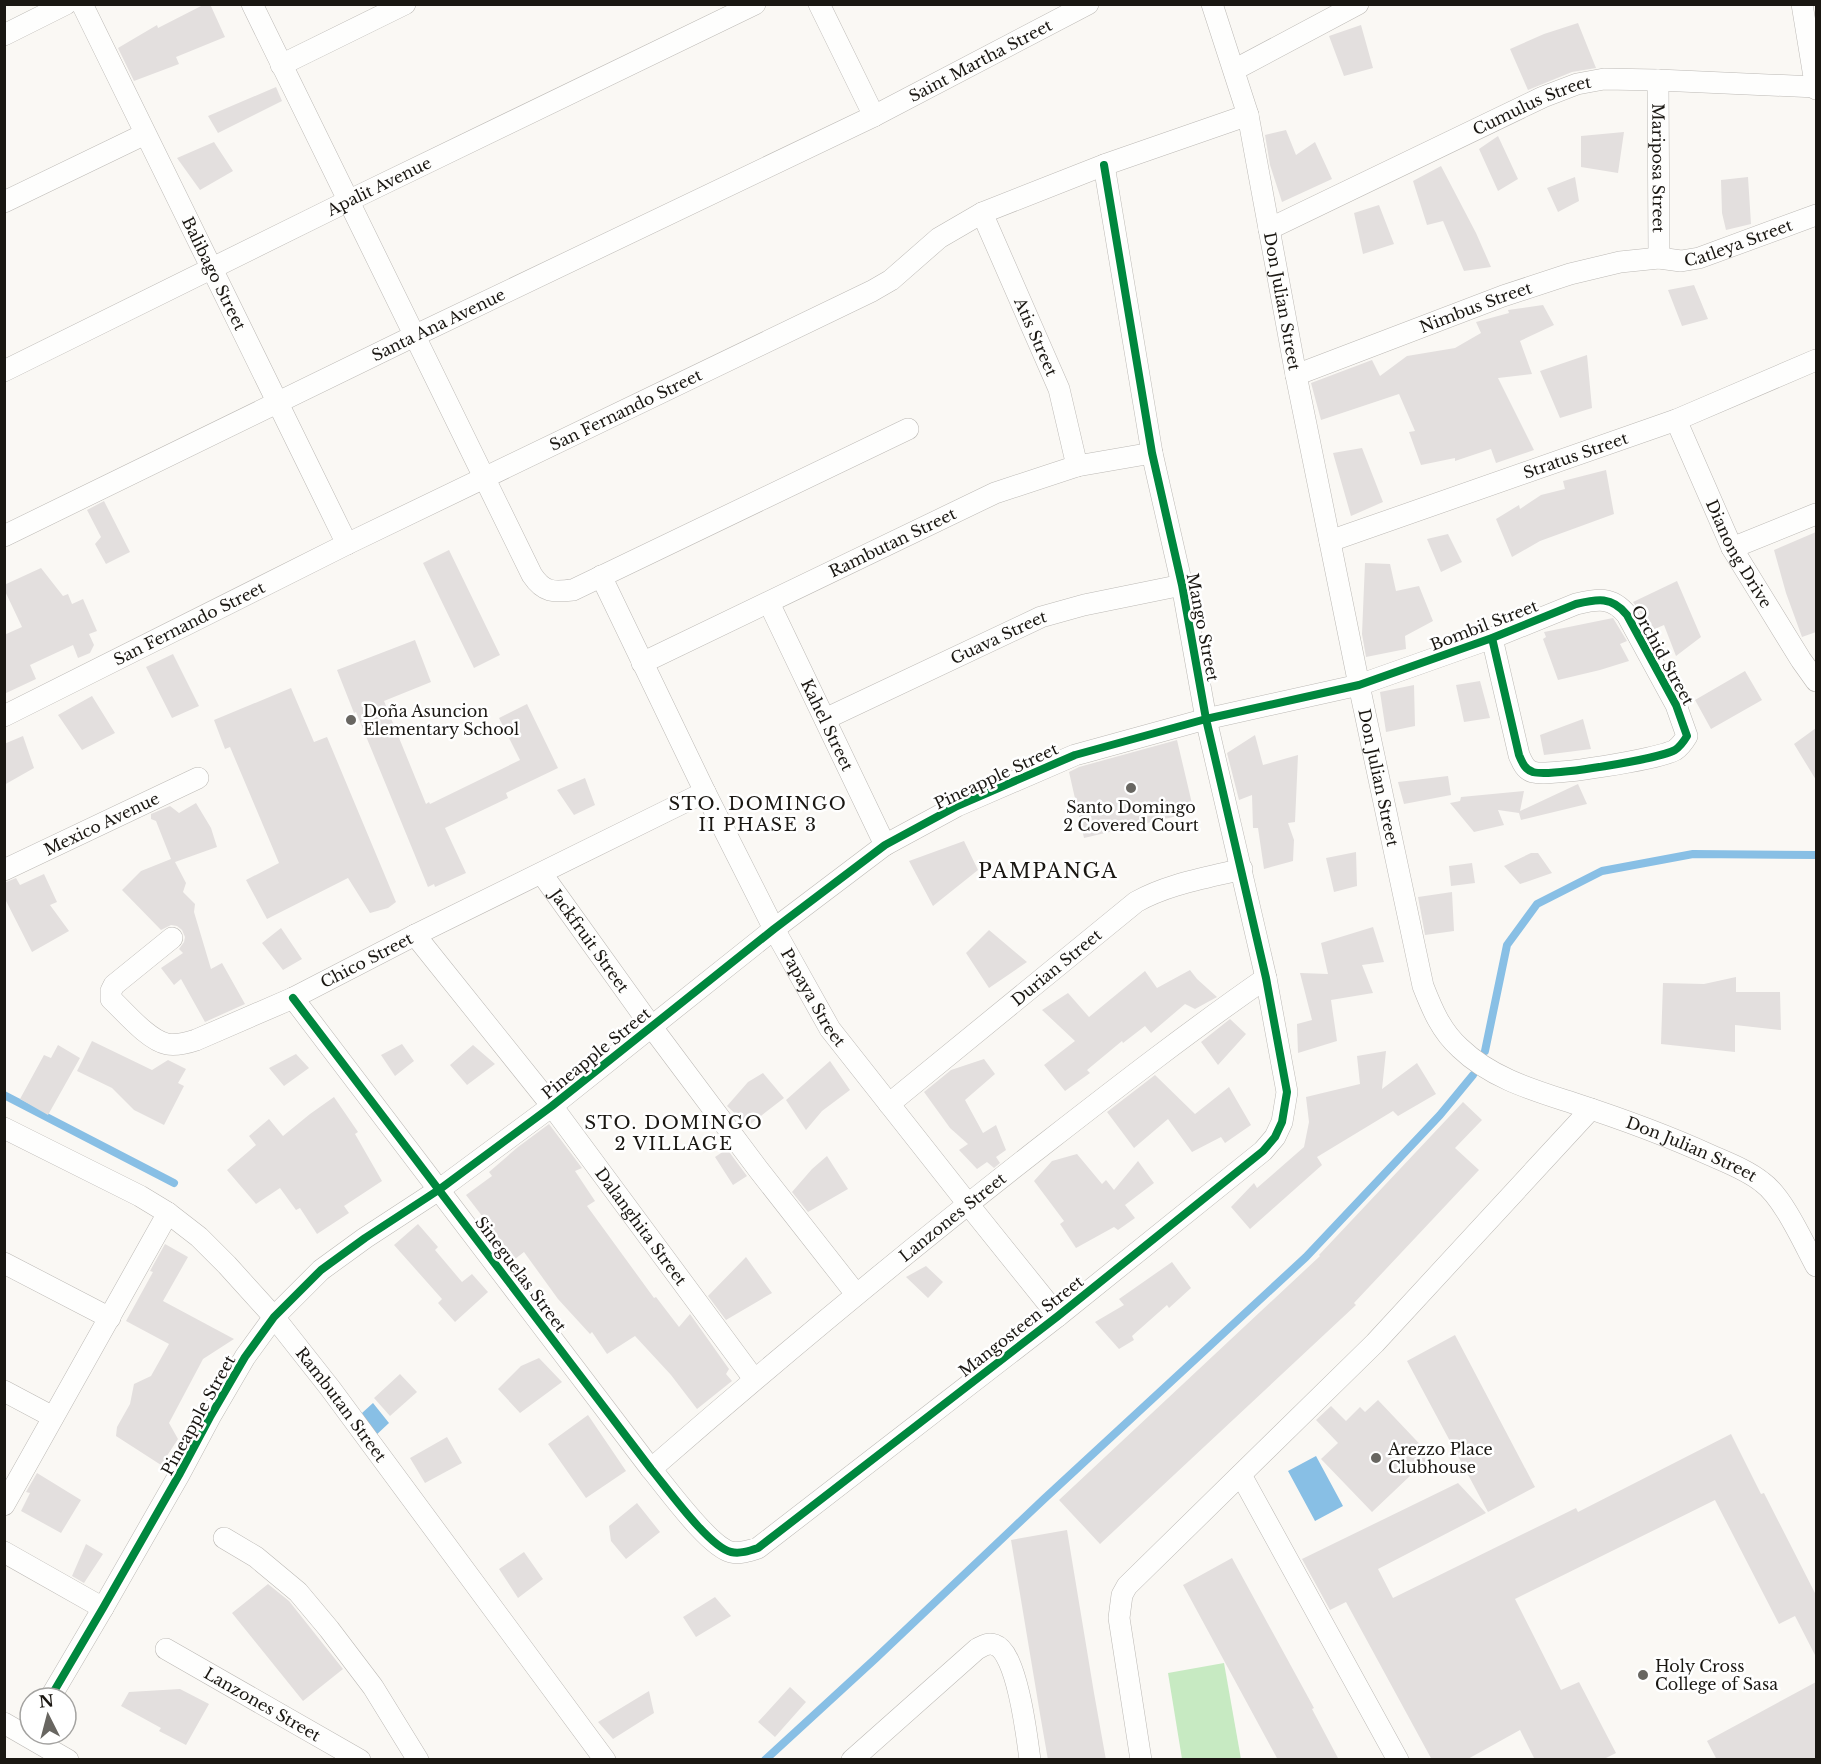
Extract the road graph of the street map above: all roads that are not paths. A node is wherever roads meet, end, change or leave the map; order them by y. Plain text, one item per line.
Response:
1 (66, 4) edge
2 (82, 4) edge
3 (252, 4) edge
4 (405, 4) edge
5 (755, 4) edge
6 (819, 4) edge
7 (1088, 4) edge
8 (1212, 4) edge
9 (1358, 4) edge
10 (1802, 4) edge
11 (4, 35) edge
12 (281, 65) junction
13 (1234, 70) junction
14 (1658, 80) junction
15 (1816, 88) edge
16 (1248, 115) junction
17 (874, 116) junction
18 (145, 134) junction
19 (1104, 165) junction
20 (348, 201) junction
21 (4, 202) edge
22 (982, 213) junction
23 (1816, 215) edge
24 (1269, 229) junction
25 (1659, 258) junction
26 (211, 268) junction
27 (414, 336) junction
28 (1816, 360) edge
29 (4, 371) edge
30 (1296, 375) junction
31 (278, 404) junction
32 (1676, 420) junction
33 (909, 429) dead end
34 (1152, 453) junction
35 (1077, 466) junction
36 (484, 478) junction
37 (1816, 514) edge
38 (4, 536) edge
39 (1330, 541) junction
40 (347, 544) junction
41 (1732, 548) junction
42 (601, 576) junction
43 (1182, 585) junction
44 (768, 603) junction
45 (1620, 605) joint
46 (1492, 638) junction
47 (1809, 656) edge
48 (642, 663) junction
49 (1816, 681) edge
50 (1359, 685) junction
51 (4, 716) edge
52 (1206, 718) junction
53 (825, 719) junction
54 (198, 778) dead end
55 (705, 792) junction
56 (885, 845) junction
57 (1242, 869) junction
58 (4, 870) edge
59 (542, 874) junction
60 (774, 929) junction
61 (414, 935) junction
62 (172, 938) dead end
63 (1266, 978) junction
64 (293, 998) junction
65 (651, 1026) junction
66 (1287, 1092) joint
67 (890, 1104) junction
68 (552, 1106) junction
69 (1591, 1109) junction
70 (4, 1128) edge
71 (440, 1189) junction
72 (968, 1204) junction
73 (168, 1213) junction
74 (4, 1263) edge
75 (1816, 1266) edge
76 (856, 1294) junction
77 (1058, 1316) junction
78 (274, 1317) junction
79 (110, 1318) junction
80 (754, 1379) junction
81 (4, 1391) edge
82 (53, 1417) junction
83 (651, 1469) junction
84 (1241, 1475) junction
85 (4, 1505) edge
86 (224, 1538) dead end
87 (4, 1552) edge
88 (738, 1553) joint
89 (104, 1608) junction
90 (166, 1649) dead end
91 (57, 1686) edge
92 (47, 1746) edge
93 (68, 1760) edge
94 (360, 1760) edge
95 (418, 1760) edge
96 (605, 1760) edge
97 (852, 1760) edge
98 (1030, 1760) edge
99 (1141, 1760) edge
100 (1398, 1760) edge

1 - 11 street
2 - 18 street, Balibago Street
3 - 12 street
4 - 12 street
5 - 20 street, Apalit Avenue
6 - 17 street
7 - 17 street, Saint Martha Street
8 - 13 street, Don Julian Street
9 - 13 street
10 - 15 street
12 - 20 street
13 - 16 street, Don Julian Street
14 - 15 street, Cumulus Street
14 - 24 street, Cumulus Street
14 - 25 street, Mariposa Street
16 - 19 street, San Fernando Street
16 - 24 street, Don Julian Street
17 - 27 street, Santa Ana Avenue
18 - 21 street
18 - 26 street, Balibago Street
19 - 22 street, San Fernando Street
19 - 34 street, Mango Street
20 - 26 street, Apalit Avenue
20 - 27 street
22 - 35 street, Atis Street
22 - 36 street, San Fernando Street
23 - 25 street, Catleya Street
24 - 30 street, Don Julian Street
25 - 30 street, Nimbus Street
26 - 29 street, Apalit Avenue
26 - 31 street, Balibago Street
27 - 31 street, Santa Ana Avenue
27 - 36 street
28 - 32 street, Stratus Street
30 - 39 street, Don Julian Street
31 - 38 street, Santa Ana Avenue
31 - 40 street, Balibago Street
32 - 39 street, Stratus Street
32 - 41 street, Dianong Drive
33 - 42 street
34 - 35 street, Rambutan Street
34 - 43 street, Mango Street
35 - 44 street, Rambutan Street
36 - 40 street, San Fernando Street
36 - 42 street
37 - 41 street
39 - 50 street, Don Julian Street
40 - 51 street, San Fernando Street
41 - 47 street, Dianong Drive
42 - 48 street, Papaya Street
43 - 52 street, Mango Street
43 - 53 street, Guava Street
44 - 48 street, Rambutan Street
44 - 53 street, Kahel Street
45 - 46 street, Bombil Street
45 - 46 street, Orchid Street
46 - 50 street, Bombil Street
47 - 49 street, Dianong Drive
48 - 55 street, Papaya Street
50 - 52 street, Pineapple Street
50 - 69 street, Don Julian Street
52 - 56 street, Pineapple Street
52 - 57 street, Mango Street
53 - 56 street, Kahel Street
54 - 58 street, Mexico Avenue
55 - 59 street, Chico Street
55 - 60 street, Papaya Street
56 - 60 street, Pineapple Street
57 - 63 street, Mango Street
57 - 67 street, Durian Street
59 - 61 street, Chico Street
59 - 65 street, Jackfruit Street
60 - 65 street, Pineapple Street
60 - 67 street, Papaya Street
61 - 64 street, Chico Street
61 - 68 street, Dalanghita Street
62 - 64 street, Chico Street
63 - 66 street, Mango Street
63 - 72 street, Lanzones Street
64 - 71 street, Sineguelas Street
65 - 68 street, Pineapple Street
65 - 76 street, Jackfruit Street
66 - 77 street, Mangosteen Street
67 - 72 street, Papaya Street
68 - 71 street, Pineapple Street
68 - 80 street, Dalanghita Street
69 - 75 street, Don Julian Street
69 - 84 street
70 - 73 street, Rambutan Street
71 - 78 street, Pineapple Street
71 - 83 street, Sineguelas Street
72 - 76 street, Lanzones Street
72 - 77 street, Papaya Street
73 - 78 street, Rambutan Street
73 - 79 street
74 - 79 street
76 - 80 street, Lanzones Street
77 - 88 street, Mangosteen Street
78 - 89 street, Pineapple Street
78 - 96 street, Rambutan Street
79 - 82 street
80 - 83 street, Lanzones Street
81 - 82 street
82 - 85 street
83 - 88 street, Sineguelas Street
84 - 99 street
84 - 100 street
86 - 95 street
87 - 89 street
89 - 91 street, Pineapple Street
90 - 94 street, Lanzones Street
92 - 93 street
97 - 98 street

